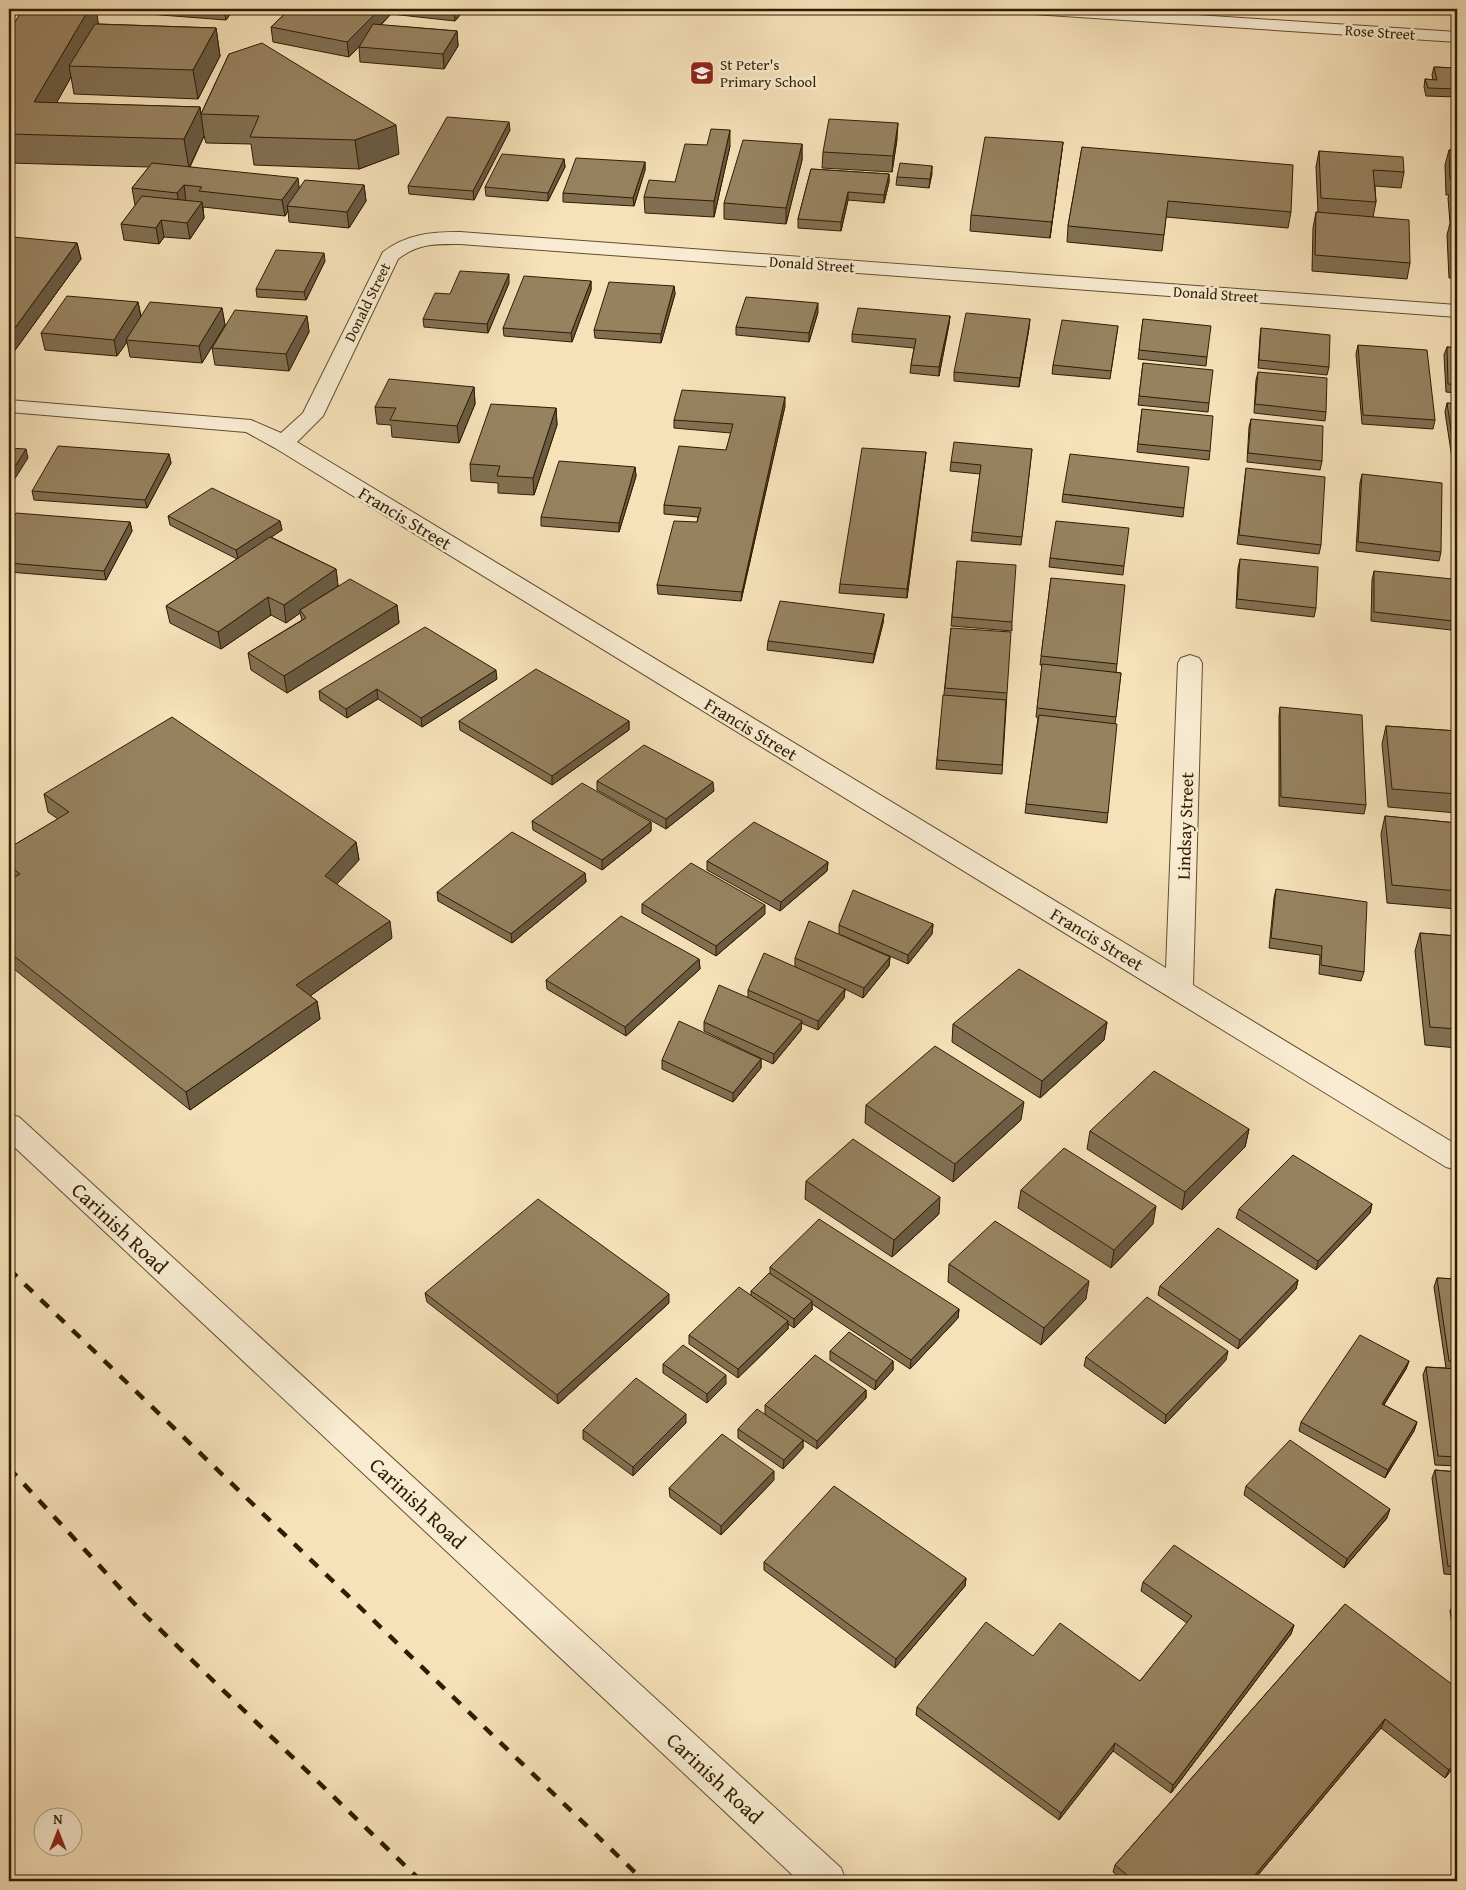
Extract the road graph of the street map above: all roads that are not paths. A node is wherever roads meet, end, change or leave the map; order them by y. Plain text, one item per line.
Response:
1 (1033, 9) edge
2 (1457, 37) edge
3 (1457, 311) edge
4 (9, 406) edge
5 (282, 444) junction
6 (1190, 663) dead end
7 (1179, 989) junction
8 (9, 1125) edge
9 (1457, 1159) edge
10 (827, 1881) edge

1 - 2 street, Rose Street
3 - 5 street, Donald Street
4 - 5 street, Francis Street
5 - 7 street, Francis Street
6 - 7 street, Lindsay Street
7 - 9 street, Francis Street
8 - 10 street, Carinish Road

